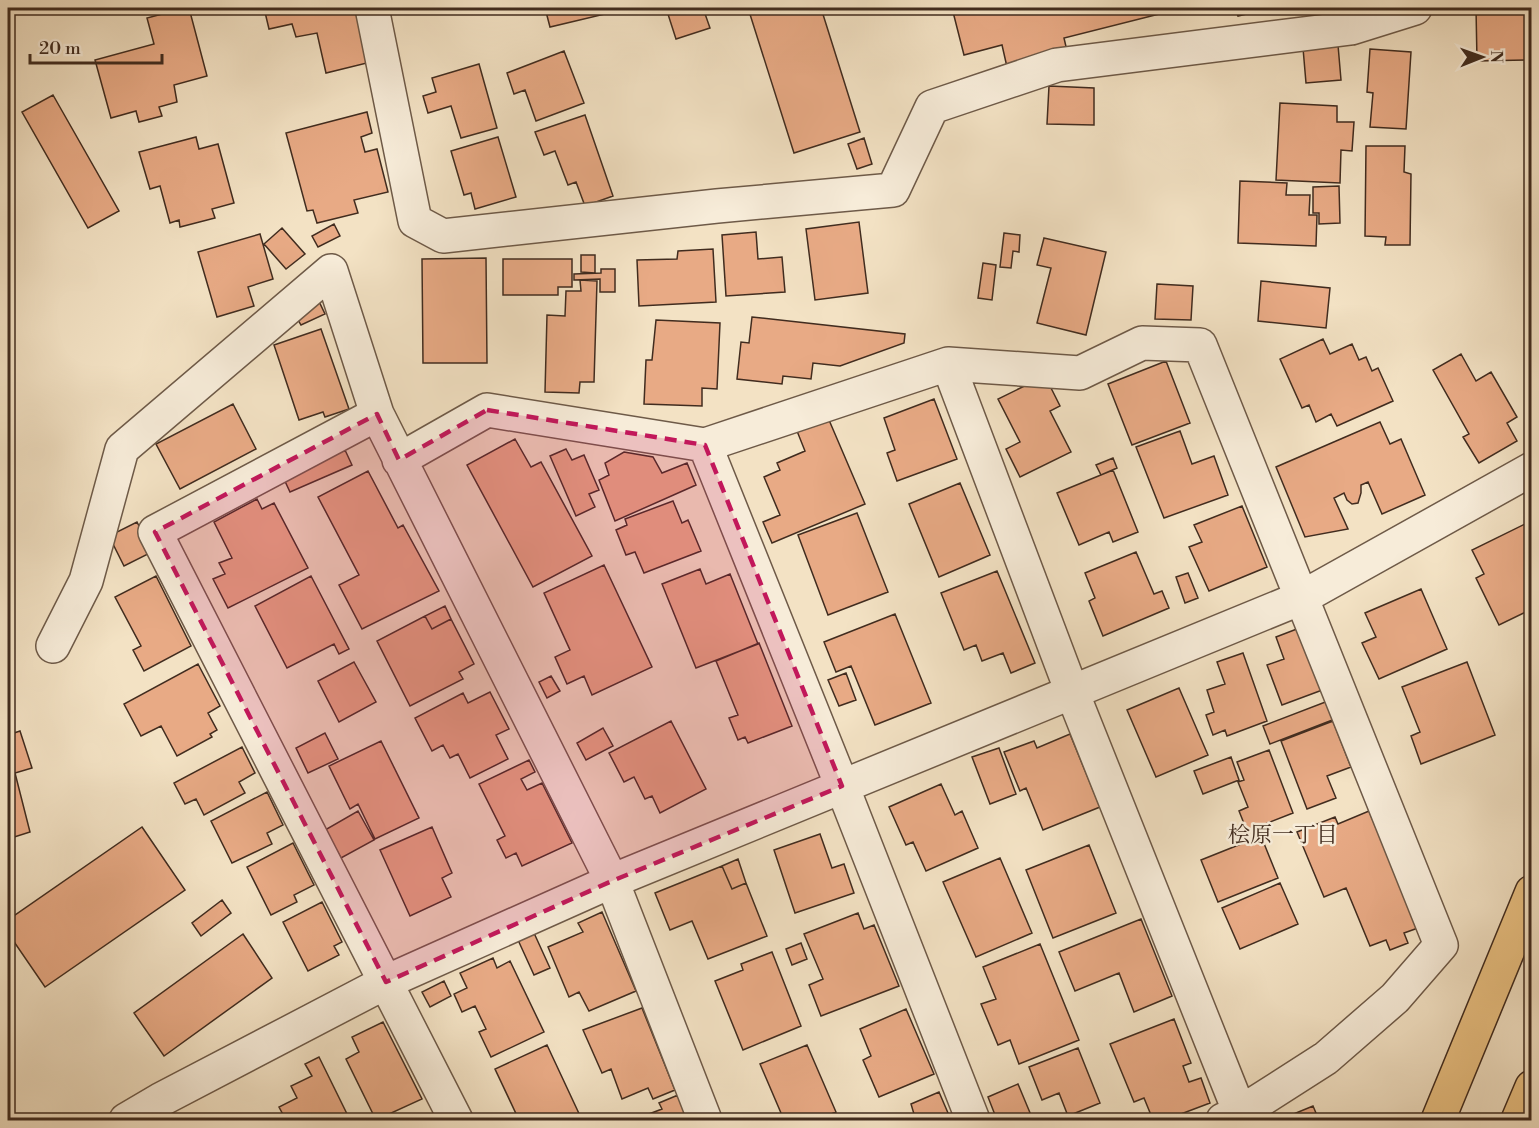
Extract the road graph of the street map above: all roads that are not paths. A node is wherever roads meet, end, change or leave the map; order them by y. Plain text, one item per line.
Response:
1 (372, 8) edge
2 (1415, 8) edge
3 (948, 364) junction
4 (376, 414) junction
5 (705, 444) junction
6 (399, 460) junction
7 (1532, 469) edge
8 (1301, 598) junction
9 (53, 646) dead end
10 (1072, 692) junction
11 (842, 786) junction
12 (612, 881) junction
13 (1532, 892) edge
14 (386, 982) junction
15 (1532, 1087) edge
16 (165, 1110) edge
17 (1232, 1117) edge
18 (126, 1120) edge
19 (456, 1120) edge
20 (705, 1120) edge
21 (973, 1120) edge
22 (1438, 1120) edge
23 (1518, 1120) edge

1 - 2 street
3 - 5 street
3 - 8 street
3 - 10 street
4 - 6 street
4 - 9 street
4 - 14 street
5 - 6 street
5 - 11 street
6 - 12 street
7 - 8 street
8 - 10 street
8 - 17 street
10 - 11 street
10 - 17 street
11 - 12 street
11 - 21 street
12 - 14 street
12 - 20 street
13 - 22 highway
14 - 16 street
14 - 19 street
15 - 23 highway
16 - 18 street

